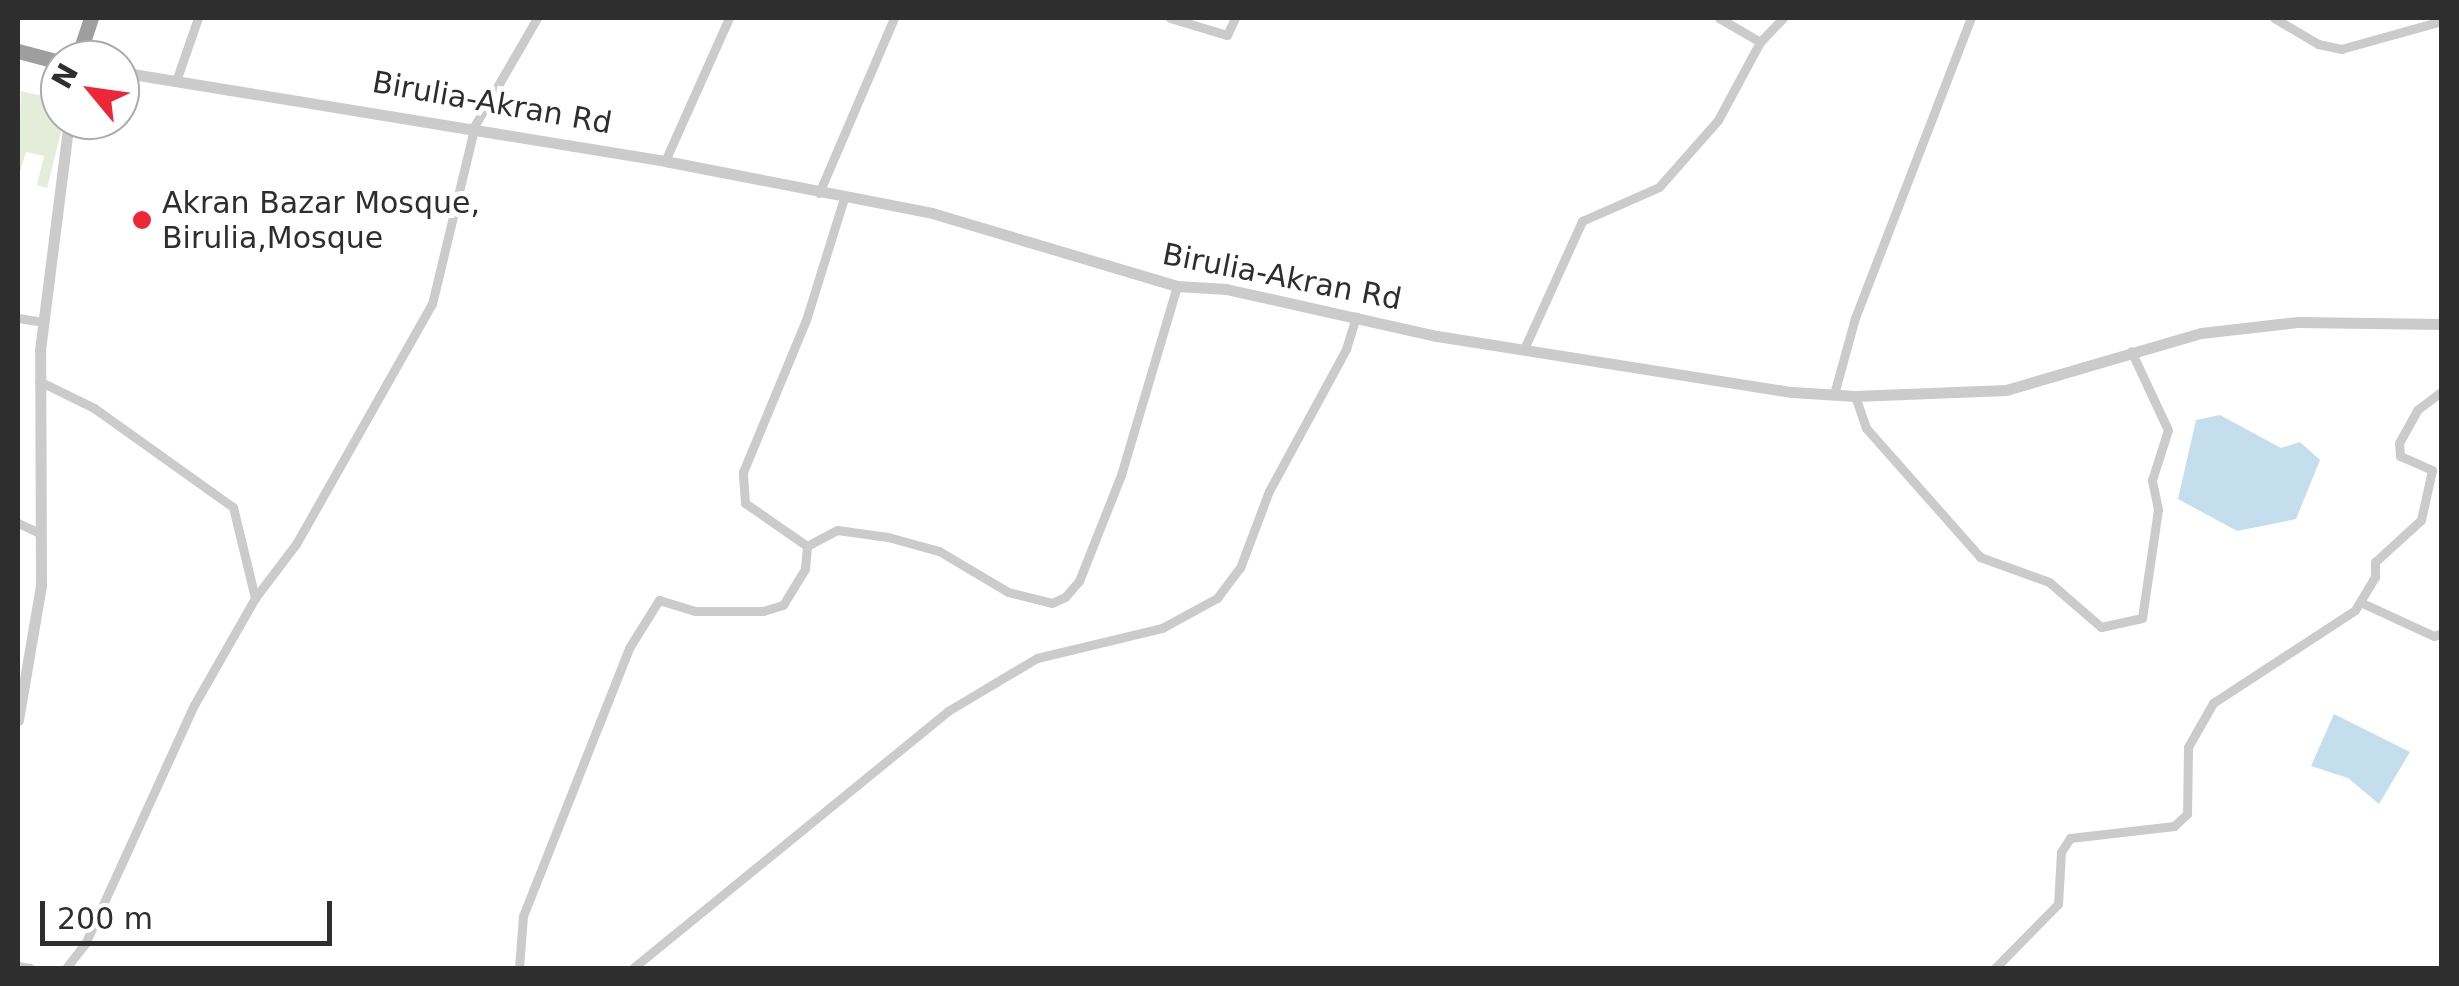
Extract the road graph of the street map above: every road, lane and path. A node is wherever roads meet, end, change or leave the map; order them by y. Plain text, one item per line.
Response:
1 (198, 18) edge
2 (537, 18) edge
3 (730, 18) edge
4 (894, 18) edge
5 (1170, 18) edge
6 (1235, 18) edge
7 (1720, 18) edge
8 (1783, 18) edge
9 (1971, 18) edge
10 (2274, 18) edge
11 (2442, 21) edge
12 (1760, 42) junction
13 (140, 75) edge
14 (176, 81) junction
15 (475, 126) junction
16 (66, 140) edge
17 (666, 161) junction
18 (819, 193) junction
19 (844, 198) junction
20 (1177, 286) junction
21 (1356, 317) junction
22 (18, 318) edge
23 (43, 322) junction
24 (2441, 324) edge
25 (2442, 333) edge
26 (1524, 349) junction
27 (2131, 351) junction
28 (39, 382) junction
29 (2442, 392) edge
30 (1834, 394) junction
31 (1856, 396) junction
32 (18, 523) edge
33 (39, 534) junction
34 (808, 546) junction
35 (255, 598) junction
36 (2360, 602) junction
37 (2442, 633) edge
38 (18, 720) edge
39 (18, 966) edge
40 (30, 968) edge
41 (66, 968) edge
42 (519, 968) edge
43 (633, 968) edge
44 (1994, 968) edge

1 - 14 street
2 - 15 street
3 - 17 street
4 - 18 street
5 - 6 street
7 - 12 street
8 - 12 street
9 - 30 street
10 - 11 street
12 - 26 street
13 - 14 street, Birulia-Akran Rd
14 - 15 street, Birulia-Akran Rd
15 - 17 street, Birulia-Akran Rd
15 - 35 street
16 - 23 street
17 - 18 street, Birulia-Akran Rd
18 - 19 street, Birulia-Akran Rd
19 - 20 street, Birulia-Akran Rd
19 - 34 street
20 - 21 street, Birulia-Akran Rd
20 - 34 street
21 - 26 street, Birulia-Akran Rd
21 - 43 street
22 - 23 street
23 - 28 street
24 - 25 street
24 - 27 street, Birulia-Akran Rd
26 - 30 street, Birulia-Akran Rd
27 - 31 street, Birulia-Akran Rd
27 - 31 street
28 - 33 street
28 - 35 street
29 - 36 street
30 - 31 street, Birulia-Akran Rd
32 - 33 street
33 - 38 street
34 - 42 street
35 - 41 street
36 - 37 street
36 - 44 street
39 - 40 street

